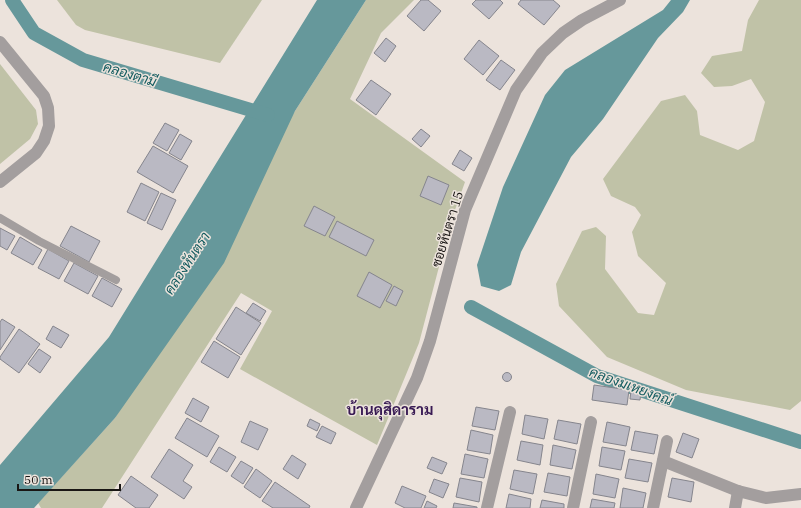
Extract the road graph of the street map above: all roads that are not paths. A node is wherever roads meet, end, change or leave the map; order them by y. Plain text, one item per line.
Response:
1 (620, 0) edge
2 (0, 42) edge
3 (0, 182) edge
4 (0, 218) edge
5 (116, 280) dead end
6 (510, 412) dead end
7 (591, 422) dead end
8 (667, 441) dead end
9 (663, 461) junction
10 (738, 491) junction
11 (801, 494) edge
12 (356, 508) edge
13 (487, 508) edge
14 (573, 508) edge
15 (653, 508) edge
16 (735, 508) edge

1 - 12 street, ซอยหันตรา 15
2 - 3 street
4 - 5 lane
6 - 13 street
7 - 14 street
8 - 9 street
9 - 10 street
9 - 15 street
10 - 11 street
10 - 16 street

